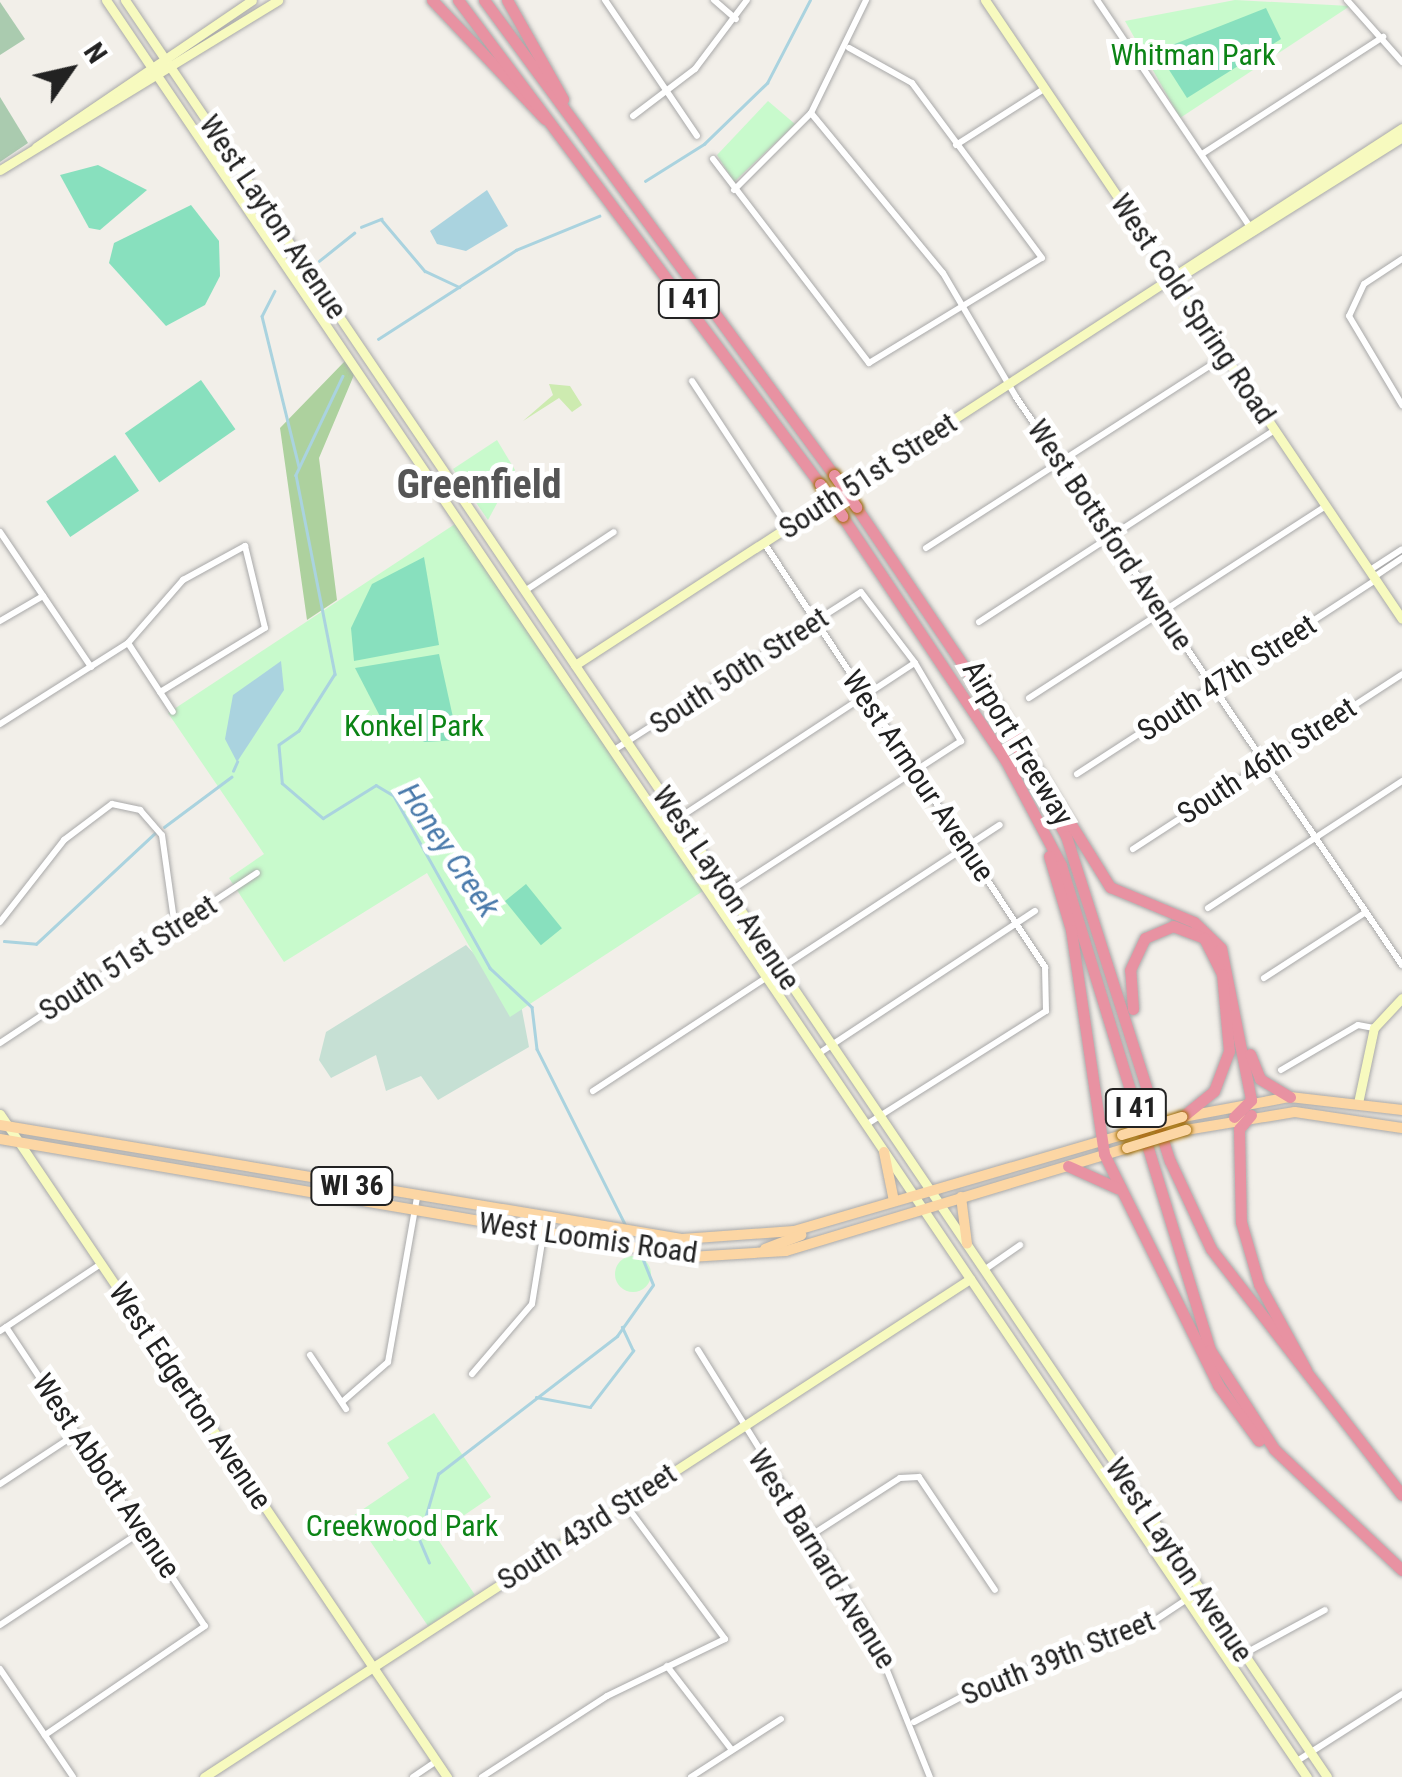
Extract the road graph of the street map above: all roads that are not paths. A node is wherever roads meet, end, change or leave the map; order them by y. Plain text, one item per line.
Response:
1 (106, 0) edge
2 (125, 0) edge
3 (252, 0) edge
4 (278, 0) edge
5 (432, 0) edge
6 (458, 0) edge
7 (484, 0) edge
8 (507, 0) edge
9 (605, 0) edge
10 (714, 0) edge
11 (747, 0) edge
12 (866, 0) edge
13 (985, 0) edge
14 (1097, 0) edge
15 (1347, 0) edge
16 (736, 20) junction
17 (213, 24) junction
18 (221, 36) junction
19 (1382, 37) junction
20 (848, 48) junction
21 (162, 56) junction
22 (1402, 62) edge
23 (149, 64) junction
24 (171, 67) junction
25 (157, 75) junction
26 (1044, 89) junction
27 (110, 91) junction
28 (668, 92) junction
29 (117, 102) junction
30 (811, 112) junction
31 (633, 116) dead end
32 (548, 120) junction
33 (1402, 128) edge
34 (697, 136) dead end
35 (1402, 137) edge
36 (956, 145) junction
37 (35, 148) junction
38 (1202, 154) junction
39 (713, 159) dead end
40 (0, 170) edge
41 (624, 188) junction
42 (734, 190) junction
43 (1252, 229) junction
44 (1402, 259) edge
45 (1173, 280) junction
46 (966, 306) junction
47 (1225, 356) junction
48 (692, 381) dead end
49 (1013, 383) junction
50 (1402, 405) edge
51 (1275, 430) junction
52 (1060, 462) junction
53 (1327, 505) junction
54 (788, 526) junction
55 (0, 532) edge
56 (614, 532) dead end
57 (1112, 537) junction
58 (764, 543) junction
59 (926, 548) dead end
60 (1402, 549) edge
61 (1402, 558) edge
62 (1373, 576) junction
63 (526, 590) junction
64 (43, 596) junction
65 (1162, 612) junction
66 (1402, 619) edge
67 (0, 621) edge
68 (816, 622) junction
69 (979, 622) dead end
70 (942, 635) junction
71 (128, 643) junction
72 (916, 663) junction
73 (576, 664) junction
74 (91, 666) junction
75 (564, 672) junction
76 (1402, 674) edge
77 (1213, 688) junction
78 (160, 692) junction
79 (865, 696) junction
80 (1029, 698) dead end
81 (173, 712) dead end
82 (0, 724) edge
83 (627, 742) junction
84 (614, 750) junction
85 (1006, 761) junction
86 (1264, 762) junction
87 (916, 772) junction
88 (1077, 774) dead end
89 (1402, 781) edge
90 (678, 818) junction
91 (1000, 825) dead end
92 (664, 828) junction
93 (1315, 837) junction
94 (965, 847) junction
95 (1132, 849) dead end
96 (257, 873) dead end
97 (729, 893) junction
98 (715, 901) junction
99 (1208, 908) dead end
100 (1035, 910) dead end
101 (1366, 912) junction
102 (0, 922) edge
103 (1017, 923) junction
104 (174, 927) junction
105 (1402, 966) edge
106 (780, 968) junction
107 (766, 978) junction
108 (1264, 978) dead end
109 (1402, 998) edge
110 (1240, 1027) junction
111 (1374, 1028) junction
112 (0, 1043) edge
113 (832, 1045) junction
114 (818, 1054) junction
115 (1281, 1070) dead end
116 (593, 1091) dead end
117 (1151, 1096) junction
118 (1290, 1097) junction
119 (1251, 1100) junction
120 (1358, 1104) junction
121 (1401, 1110) edge
122 (0, 1114) edge
123 (1322, 1114) junction
124 (1251, 1115) junction
125 (882, 1118) junction
126 (1234, 1118) junction
127 (1356, 1118) junction
128 (1184, 1124) junction
129 (4, 1125) edge
130 (866, 1125) junction
131 (1402, 1128) edge
132 (59, 1135) junction
133 (0, 1139) edge
134 (20, 1142) junction
135 (1103, 1148) junction
136 (56, 1149) junction
137 (884, 1152) junction
138 (216, 1162) junction
139 (1068, 1166) junction
140 (214, 1176) junction
141 (930, 1190) junction
142 (912, 1195) junction
143 (1123, 1195) junction
144 (417, 1197) junction
145 (961, 1197) junction
146 (894, 1201) junction
147 (939, 1203) junction
148 (922, 1210) junction
149 (415, 1212) junction
150 (821, 1222) junction
151 (543, 1236) junction
152 (672, 1238) junction
153 (967, 1244) junction
154 (1020, 1245) dead end
155 (759, 1252) junction
156 (672, 1254) junction
157 (101, 1264) junction
158 (983, 1270) junction
159 (970, 1279) junction
160 (3, 1329) edge
161 (698, 1350) dead end
162 (310, 1354) dead end
163 (472, 1374) dead end
164 (1309, 1379) junction
165 (746, 1423) junction
166 (76, 1434) junction
167 (1274, 1449) junction
168 (0, 1484) edge
169 (1402, 1495) edge
170 (624, 1503) junction
171 (142, 1530) junction
172 (813, 1534) junction
173 (1402, 1570) edge
174 (995, 1590) dead end
175 (1200, 1590) junction
176 (1187, 1599) junction
177 (1325, 1610) dead end
178 (0, 1625) edge
179 (1242, 1654) junction
180 (667, 1666) junction
181 (373, 1667) junction
182 (0, 1669) edge
183 (1402, 1694) edge
184 (781, 1719) dead end
185 (914, 1722) junction
186 (45, 1735) junction
187 (732, 1750) junction
188 (1310, 1753) junction
189 (436, 1761) junction
190 (1297, 1761) junction
191 (73, 1777) edge
192 (204, 1777) edge
193 (412, 1777) edge
194 (447, 1777) edge
195 (482, 1777) edge
196 (691, 1777) edge
197 (930, 1777) edge
198 (1307, 1777) edge
199 (1327, 1777) edge

1 - 23 main road, West Layton Avenue
2 - 21 main road, West Layton Avenue
3 - 17 main road
4 - 18 main road
5 - 32 highway
6 - 32 highway, Airport Freeway / I 41
7 - 41 highway, Airport Freeway / I 41
8 - 41 highway
9 - 28 street
10 - 16 street
11 - 16 street
12 - 20 street
13 - 26 main road, West Cold Spring Road
14 - 38 street
15 - 19 street
16 - 28 street
17 - 18 main road
17 - 21 main road
18 - 24 main road
19 - 22 street
19 - 38 street
20 - 30 street
20 - 36 street
21 - 23 main road
21 - 24 main road, West Layton Avenue
23 - 25 main road, West Layton Avenue
23 - 27 main road
24 - 25 main road
24 - 63 main road, West Layton Avenue
25 - 29 main road
25 - 75 main road, West Layton Avenue
26 - 36 street
26 - 45 main road, West Cold Spring Road
27 - 29 main road
27 - 37 main road
28 - 31 street
28 - 34 street
29 - 37 main road
30 - 42 street
30 - 46 street, West Bottsford Avenue
32 - 85 highway, Airport Freeway / I 41, bridge
33 - 43 main road, South 51st Street
35 - 43 main road, South 51st Street
36 - 46 street
37 - 40 main road
38 - 43 street
39 - 42 street
41 - 70 highway, Airport Freeway / I 41, bridge
42 - 46 street
43 - 45 main road, South 51st Street
44 - 50 street
45 - 47 main road, West Cold Spring Road
45 - 49 main road, South 51st Street
46 - 49 street, West Bottsford Avenue
47 - 51 main road, West Cold Spring Road
47 - 52 street
48 - 54 street
49 - 52 street, West Bottsford Avenue
49 - 54 main road, South 51st Street
51 - 53 main road, West Cold Spring Road
51 - 57 street
52 - 57 street, West Bottsford Avenue
52 - 59 street
53 - 62 main road, West Cold Spring Road
53 - 65 street
54 - 58 main road, South 51st Street
55 - 64 street
56 - 63 street
57 - 65 street, West Bottsford Avenue
57 - 69 street
58 - 68 street, West Armour Avenue
58 - 73 main road, South 51st Street
60 - 62 street
61 - 62 street
62 - 66 main road, West Cold Spring Road
62 - 77 street, South 47th Street
63 - 73 main road, West Layton Avenue
64 - 67 street
64 - 74 street
65 - 77 street, West Bottsford Avenue
65 - 80 street
68 - 72 street, South 50th Street
68 - 79 street, West Armour Avenue
68 - 83 street, South 50th Street
70 - 110 highway
70 - 117 highway, Airport Freeway / I 41
71 - 74 street
71 - 78 street
71 - 78 street
72 - 79 street
72 - 87 street
73 - 75 main road, South 51st Street
73 - 83 main road, West Layton Avenue
74 - 82 street
75 - 84 main road, West Layton Avenue
76 - 86 street, South 46th Street
77 - 86 street, West Bottsford Avenue
77 - 88 street, South 47th Street
78 - 81 street
79 - 87 street, West Armour Avenue
79 - 90 street
83 - 84 street, South 50th Street
83 - 90 main road, West Layton Avenue
84 - 92 main road, West Layton Avenue
85 - 135 highway
85 - 167 highway, Airport Freeway / I 41
86 - 93 street, West Bottsford Avenue
86 - 95 street, South 46th Street
87 - 94 street, West Armour Avenue
87 - 97 street
89 - 93 street
90 - 92 street
90 - 97 main road, West Layton Avenue
91 - 94 street
92 - 98 main road, West Layton Avenue
93 - 99 street
93 - 101 street, West Bottsford Avenue
94 - 103 street, West Armour Avenue
94 - 106 street
96 - 104 street, South 51st Street
97 - 98 street
97 - 106 main road, West Layton Avenue
98 - 107 main road, West Layton Avenue
100 - 103 street
101 - 105 street, West Bottsford Avenue
101 - 108 street
102 - 104 street
103 - 113 street
103 - 125 street, West Armour Avenue
104 - 112 street, South 51st Street
106 - 107 street
106 - 113 main road, West Layton Avenue
107 - 114 main road, West Layton Avenue
107 - 116 street
109 - 111 main road
110 - 118 highway
110 - 119 highway
111 - 115 street
111 - 120 main road
113 - 114 street
113 - 125 main road, West Layton Avenue
114 - 130 main road, West Layton Avenue
117 - 128 highway
117 - 164 highway, Airport Freeway / I 41
118 - 119 main road, West Loomis Road / WI 36
118 - 120 main road, West Loomis Road / WI 36
119 - 126 highway
119 - 128 main road, West Loomis Road / WI 36
120 - 121 main road, West Loomis Road / WI 36
120 - 123 main road
121 - 127 main road
122 - 129 main road, West Edgerton Avenue
123 - 124 main road, West Loomis Road / WI 36
123 - 127 main road, West Loomis Road / WI 36
124 - 126 main road, West Loomis Road / WI 36
124 - 164 highway
125 - 130 street
125 - 141 main road, West Layton Avenue
126 - 128 main road, West Loomis Road / WI 36
127 - 131 main road, West Loomis Road / WI 36
128 - 135 main road, West Loomis Road / WI 36, bridge
128 - 135 main road, West Loomis Road / WI 36, bridge
129 - 132 main road, West Loomis Road / WI 36
129 - 134 main road, West Edgerton Avenue
130 - 137 main road, West Layton Avenue
132 - 136 main road
132 - 138 main road, West Loomis Road / WI 36
133 - 134 main road, West Loomis Road / WI 36
134 - 136 main road, West Loomis Road / WI 36
134 - 157 main road, West Edgerton Avenue
135 - 139 main road, West Loomis Road / WI 36
135 - 141 main road, West Loomis Road / WI 36
135 - 143 highway
136 - 140 main road, West Loomis Road / WI 36
137 - 142 main road, West Layton Avenue
137 - 146 main road
138 - 140 main road
138 - 144 main road, West Loomis Road / WI 36
139 - 143 highway
139 - 145 main road, West Loomis Road / WI 36
140 - 149 main road, West Loomis Road / WI 36
141 - 142 main road, West Loomis Road / WI 36
141 - 147 main road, West Layton Avenue
142 - 146 main road, West Loomis Road / WI 36
142 - 148 main road, West Layton Avenue
143 - 167 highway
144 - 149 street
144 - 152 main road, West Loomis Road / WI 36
145 - 147 main road, West Loomis Road / WI 36
145 - 153 main road
146 - 150 main road, West Loomis Road / WI 36
147 - 148 main road, West Loomis Road / WI 36
147 - 153 main road, West Layton Avenue
148 - 155 main road, West Loomis Road / WI 36
148 - 159 main road, West Layton Avenue
149 - 151 main road, West Loomis Road / WI 36
149 - 162 street
150 - 152 main road, West Loomis Road / WI 36
150 - 155 main road
151 - 156 main road, West Loomis Road / WI 36
151 - 163 street
152 - 156 main road
153 - 158 main road, West Layton Avenue
154 - 158 street
155 - 156 main road, West Loomis Road / WI 36
157 - 160 street
157 - 181 main road, West Edgerton Avenue
158 - 175 main road, West Layton Avenue
159 - 165 main road, South 43rd Street
159 - 176 main road, West Layton Avenue
160 - 166 street, West Abbott Avenue
161 - 165 street, West Barnard Avenue
164 - 169 highway, Airport Freeway / I 41
165 - 170 main road, South 43rd Street
165 - 172 street, West Barnard Avenue
166 - 168 street
166 - 171 street, West Abbott Avenue
167 - 173 highway, Airport Freeway / I 41
170 - 180 street
170 - 181 main road, South 43rd Street
171 - 178 street
171 - 186 street, West Abbott Avenue
172 - 174 street
172 - 185 street, West Barnard Avenue
175 - 176 street, South 39th Street
175 - 179 main road, West Layton Avenue
176 - 185 street, South 39th Street
176 - 190 main road, West Layton Avenue
177 - 179 street
179 - 188 main road, West Layton Avenue
180 - 187 street
180 - 195 street
181 - 189 main road, West Edgerton Avenue
181 - 192 main road, South 43rd Street
182 - 186 street
183 - 188 street
184 - 187 street
185 - 197 street, West Barnard Avenue
186 - 191 street
187 - 196 street
188 - 190 street
188 - 199 main road, West Layton Avenue
189 - 193 street
189 - 194 main road, West Edgerton Avenue
190 - 198 main road, West Layton Avenue

